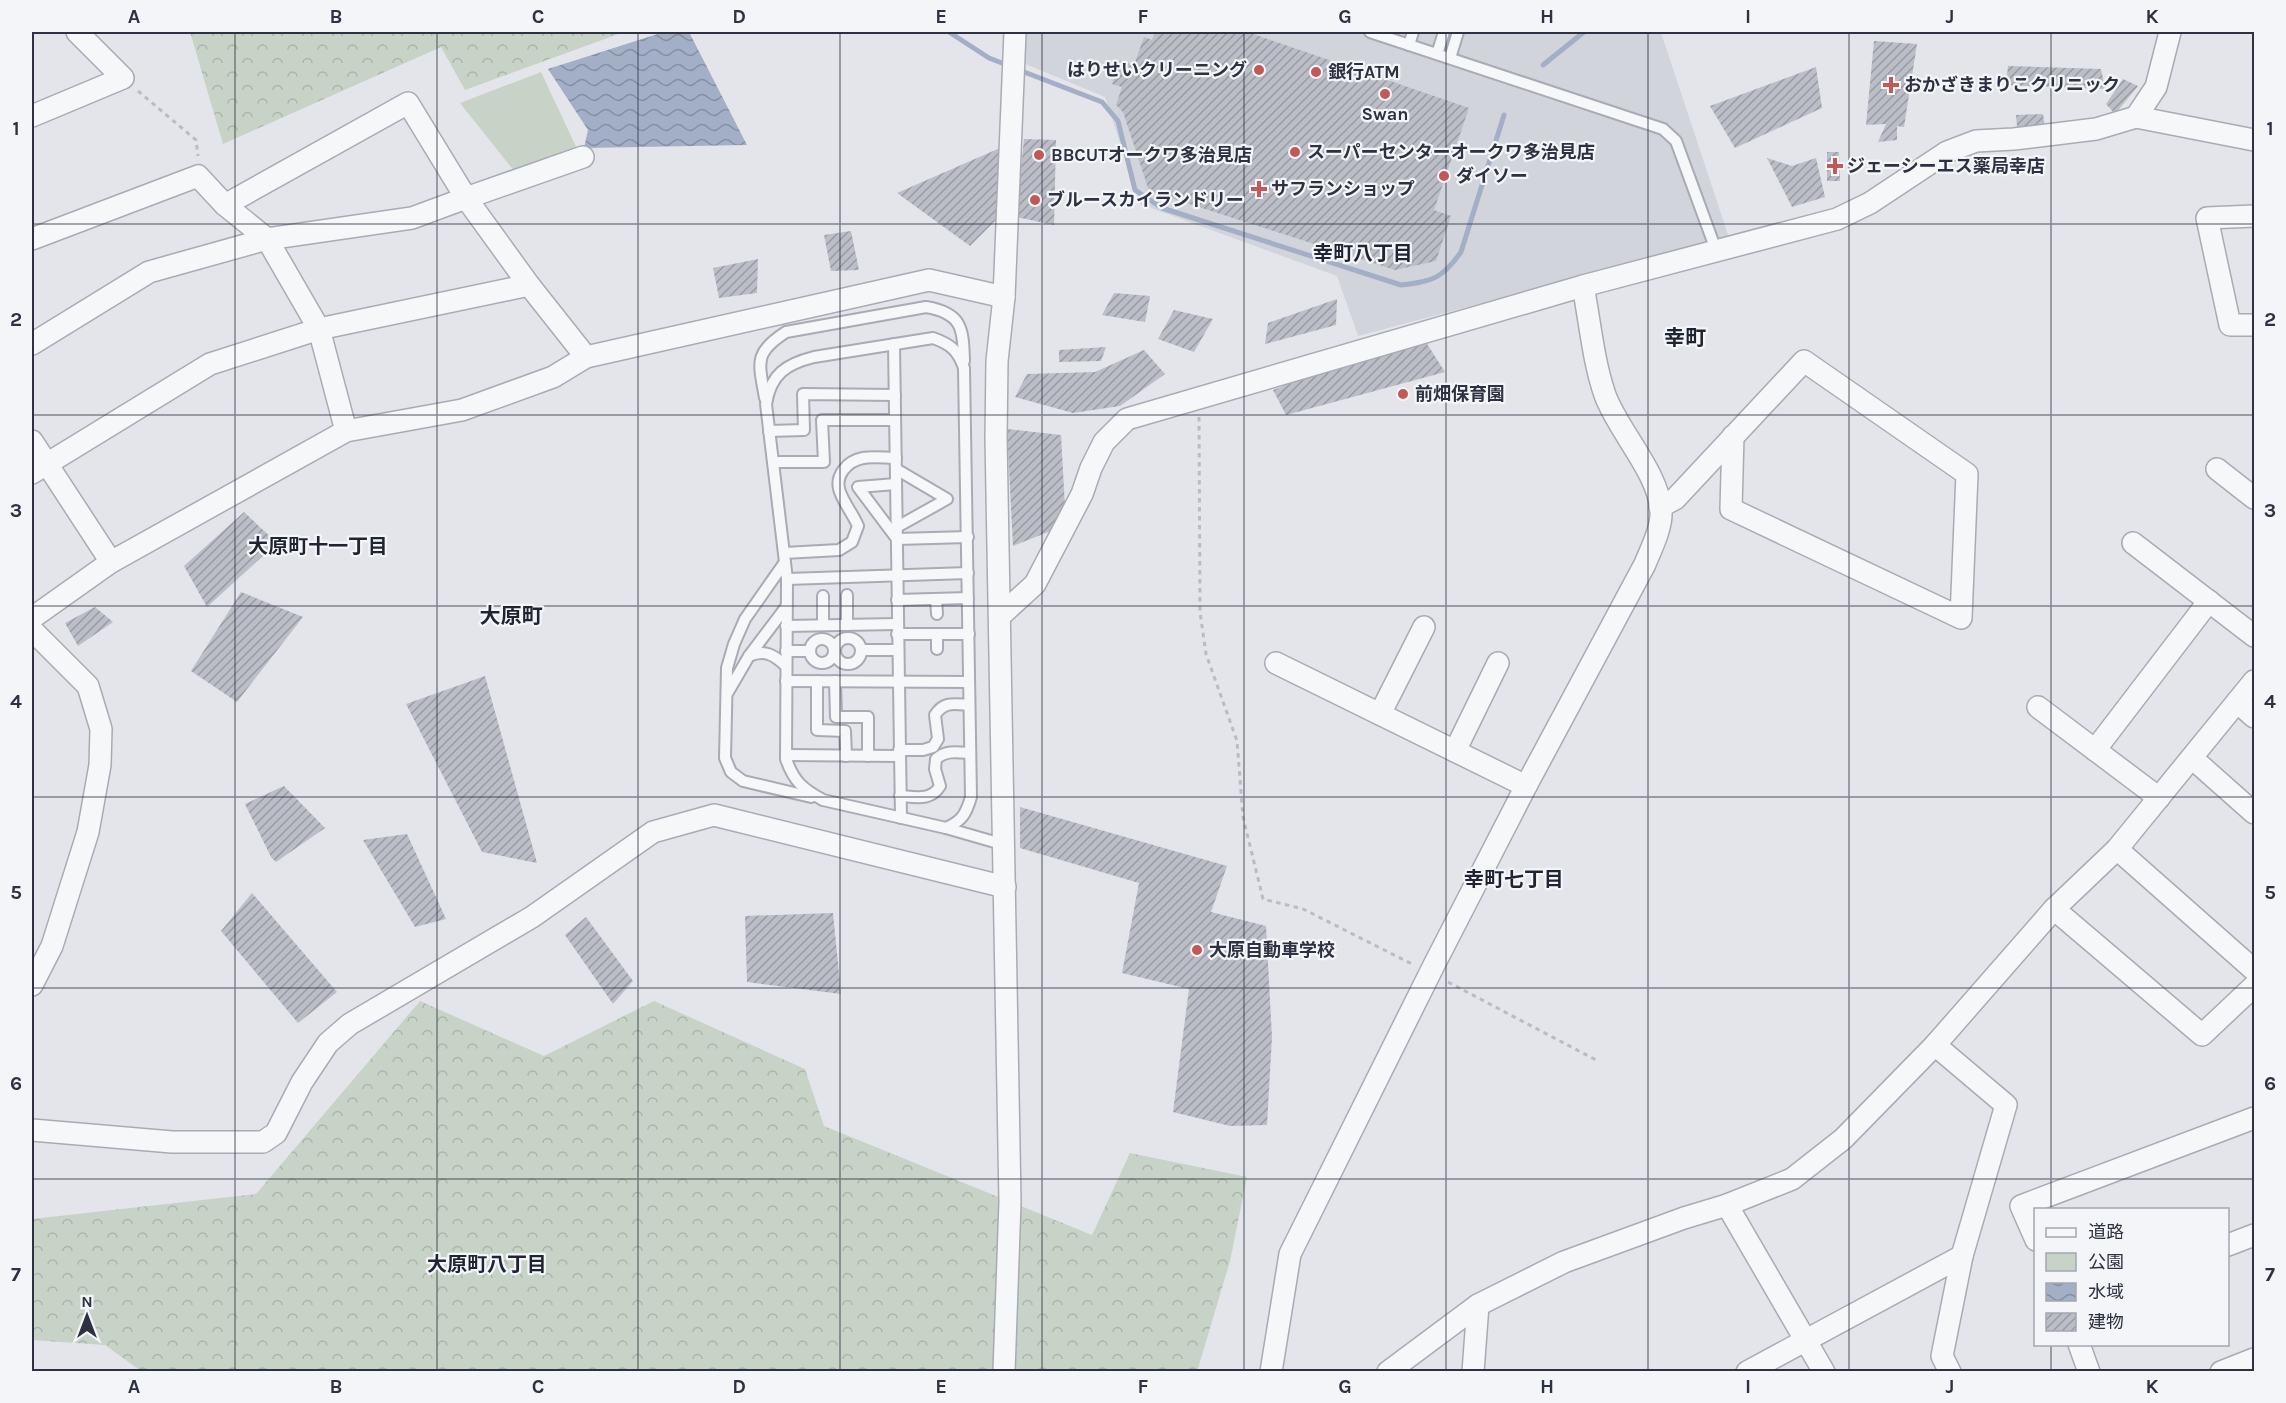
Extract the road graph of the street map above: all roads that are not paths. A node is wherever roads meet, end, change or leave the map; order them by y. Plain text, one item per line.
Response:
1 (77, 32) edge
2 (1015, 32) edge
3 (1370, 32) edge
4 (1413, 32) edge
5 (1444, 32) edge
6 (1458, 32) edge
7 (2169, 32) edge
8 (1409, 45) junction
9 (1437, 54) junction
10 (1450, 57) junction
11 (32, 116) edge
12 (2136, 117) junction
13 (2254, 140) edge
14 (583, 157) dead end
15 (466, 198) junction
16 (225, 205) junction
17 (2254, 216) edge
18 (267, 238) junction
19 (32, 239) edge
20 (1716, 250) junction
21 (529, 285) junction
22 (1583, 286) junction
23 (1004, 297) junction
24 (2254, 325) edge
25 (319, 329) junction
26 (32, 344) edge
27 (894, 344) junction
28 (586, 357) junction
29 (964, 368) junction
30 (895, 395) junction
31 (766, 404) junction
32 (896, 420) junction
33 (346, 431) junction
34 (769, 431) junction
35 (1733, 436) junction
36 (32, 441) edge
37 (896, 458) junction
38 (773, 462) junction
39 (38, 468) edge
40 (2217, 469) dead end
41 (896, 470) junction
42 (896, 484) junction
43 (2254, 498) edge
44 (1660, 507) junction
45 (897, 527) junction
46 (968, 537) junction
47 (897, 538) junction
48 (2133, 543) dead end
49 (785, 557) junction
50 (111, 562) junction
51 (968, 573) junction
52 (897, 575) junction
53 (787, 579) junction
54 (847, 595) dead end
55 (823, 596) dead end
56 (969, 598) junction
57 (936, 599) junction
58 (897, 600) junction
59 (2209, 601) junction
60 (786, 607) junction
61 (937, 614) dead end
62 (1000, 616) junction
63 (32, 618) edge
64 (823, 625) junction
65 (847, 625) junction
66 (786, 626) junction
67 (1424, 627) dead end
68 (897, 629) junction
69 (32, 630) edge
70 (937, 634) junction
71 (969, 634) junction
72 (2254, 636) edge
73 (937, 649) dead end
74 (861, 650) junction
75 (897, 650) junction
76 (786, 651) junction
77 (810, 651) junction
78 (835, 651) junction
79 (749, 656) junction
80 (1276, 663) dead end
81 (1498, 663) dead end
82 (786, 666) junction
83 (786, 681) junction
84 (817, 681) junction
85 (835, 681) junction
86 (899, 681) junction
87 (969, 681) junction
88 (2254, 681) edge
89 (727, 694) junction
90 (2237, 702) junction
91 (969, 705) junction
92 (2038, 707) dead end
93 (1380, 714) junction
94 (2254, 717) edge
95 (2095, 750) junction
96 (1455, 751) junction
97 (899, 753) junction
98 (970, 753) junction
99 (786, 755) junction
100 (846, 756) junction
101 (868, 756) junction
102 (2192, 758) junction
103 (1526, 786) junction
104 (900, 796) junction
105 (2159, 798) junction
106 (823, 800) junction
107 (2254, 813) edge
108 (901, 818) junction
109 (946, 828) junction
110 (1005, 845) junction
111 (2117, 849) junction
112 (1005, 888) junction
113 (2055, 909) junction
114 (2254, 970) edge
115 (32, 985) edge
116 (2254, 986) edge
117 (1935, 1045) junction
118 (2254, 1118) edge
119 (32, 1130) edge
120 (1727, 1205) junction
121 (2034, 1235) edge
122 (2254, 1235) edge
123 (2229, 1245) edge
124 (1962, 1256) junction
125 (1478, 1305) junction
126 (1806, 1341) junction
127 (2080, 1346) edge
128 (2254, 1359) edge
129 (1004, 1371) edge
130 (1271, 1371) edge
131 (1388, 1371) edge
132 (1473, 1371) edge
133 (1748, 1371) edge
134 (1824, 1371) edge
135 (1950, 1371) edge
136 (2089, 1371) edge
137 (2221, 1371) edge

1 - 11 street
2 - 23 street
3 - 8 lane
4 - 8 lane
5 - 9 lane
6 - 10 lane
7 - 12 street
8 - 9 lane
9 - 10 lane
10 - 20 lane
12 - 13 street
12 - 20 street
14 - 15 street
15 - 16 street
15 - 18 street
15 - 21 street
16 - 18 street
16 - 19 street
17 - 24 street
18 - 25 street
18 - 26 street
20 - 22 street
21 - 25 street
21 - 28 street
22 - 44 street
22 - 62 street
23 - 28 street
23 - 62 street
25 - 33 street
25 - 39 street
27 - 29 lane
27 - 30 lane
27 - 31 lane
28 - 33 street
29 - 31 lane
29 - 46 lane
30 - 32 lane
30 - 34 lane
31 - 34 lane
32 - 37 lane
32 - 38 lane
33 - 50 street
34 - 38 lane
35 - 35 street
35 - 44 street
36 - 39 street
37 - 41 lane
37 - 49 lane
38 - 49 lane
39 - 50 street
40 - 43 street
41 - 42 lane
41 - 45 lane
42 - 45 lane
42 - 47 lane
44 - 103 street
45 - 47 lane
46 - 47 lane
46 - 51 lane
47 - 52 lane
48 - 59 street
49 - 53 lane
49 - 89 lane
50 - 63 street
51 - 52 lane
51 - 56 lane
52 - 53 lane
52 - 58 lane
53 - 60 lane
54 - 65 lane
55 - 64 lane
56 - 57 lane
56 - 71 lane
57 - 58 lane
57 - 61 lane
58 - 68 lane
59 - 72 street
59 - 95 street
60 - 66 lane
60 - 79 lane
62 - 110 street
64 - 65 lane
64 - 66 lane
65 - 68 lane
66 - 76 lane
67 - 93 street
68 - 70 lane
68 - 75 lane
69 - 115 street
70 - 71 lane
70 - 73 lane
71 - 87 lane
74 - 75 lane
74 - 78 lane
74 - 78 lane
75 - 86 lane
76 - 77 lane
76 - 82 lane
77 - 78 lane
77 - 78 lane
79 - 82 lane
79 - 89 lane
80 - 93 street
81 - 96 street
82 - 83 lane
83 - 84 lane
83 - 99 lane
84 - 85 lane
84 - 100 lane
85 - 86 lane
85 - 101 lane
86 - 87 lane
86 - 97 lane
87 - 91 lane
88 - 90 street
89 - 106 lane
90 - 94 street
90 - 102 street
91 - 97 lane
91 - 98 lane
92 - 95 street
93 - 96 street
95 - 105 street
96 - 103 street
97 - 101 lane
97 - 104 lane
98 - 104 lane
98 - 109 lane
99 - 100 lane
99 - 106 lane
100 - 101 lane
102 - 105 street
102 - 107 street
103 - 130 street
104 - 108 lane
105 - 111 street
106 - 108 lane
108 - 109 lane
109 - 110 lane
110 - 112 street
111 - 113 street
111 - 114 street
112 - 119 street
112 - 129 street
113 - 116 street
113 - 117 street
117 - 120 street
117 - 124 street
118 - 121 street
120 - 125 street
120 - 126 street
122 - 123 street
124 - 126 street
124 - 135 street
125 - 131 street
125 - 132 street
126 - 133 street
126 - 134 street
127 - 136 street
128 - 137 street

